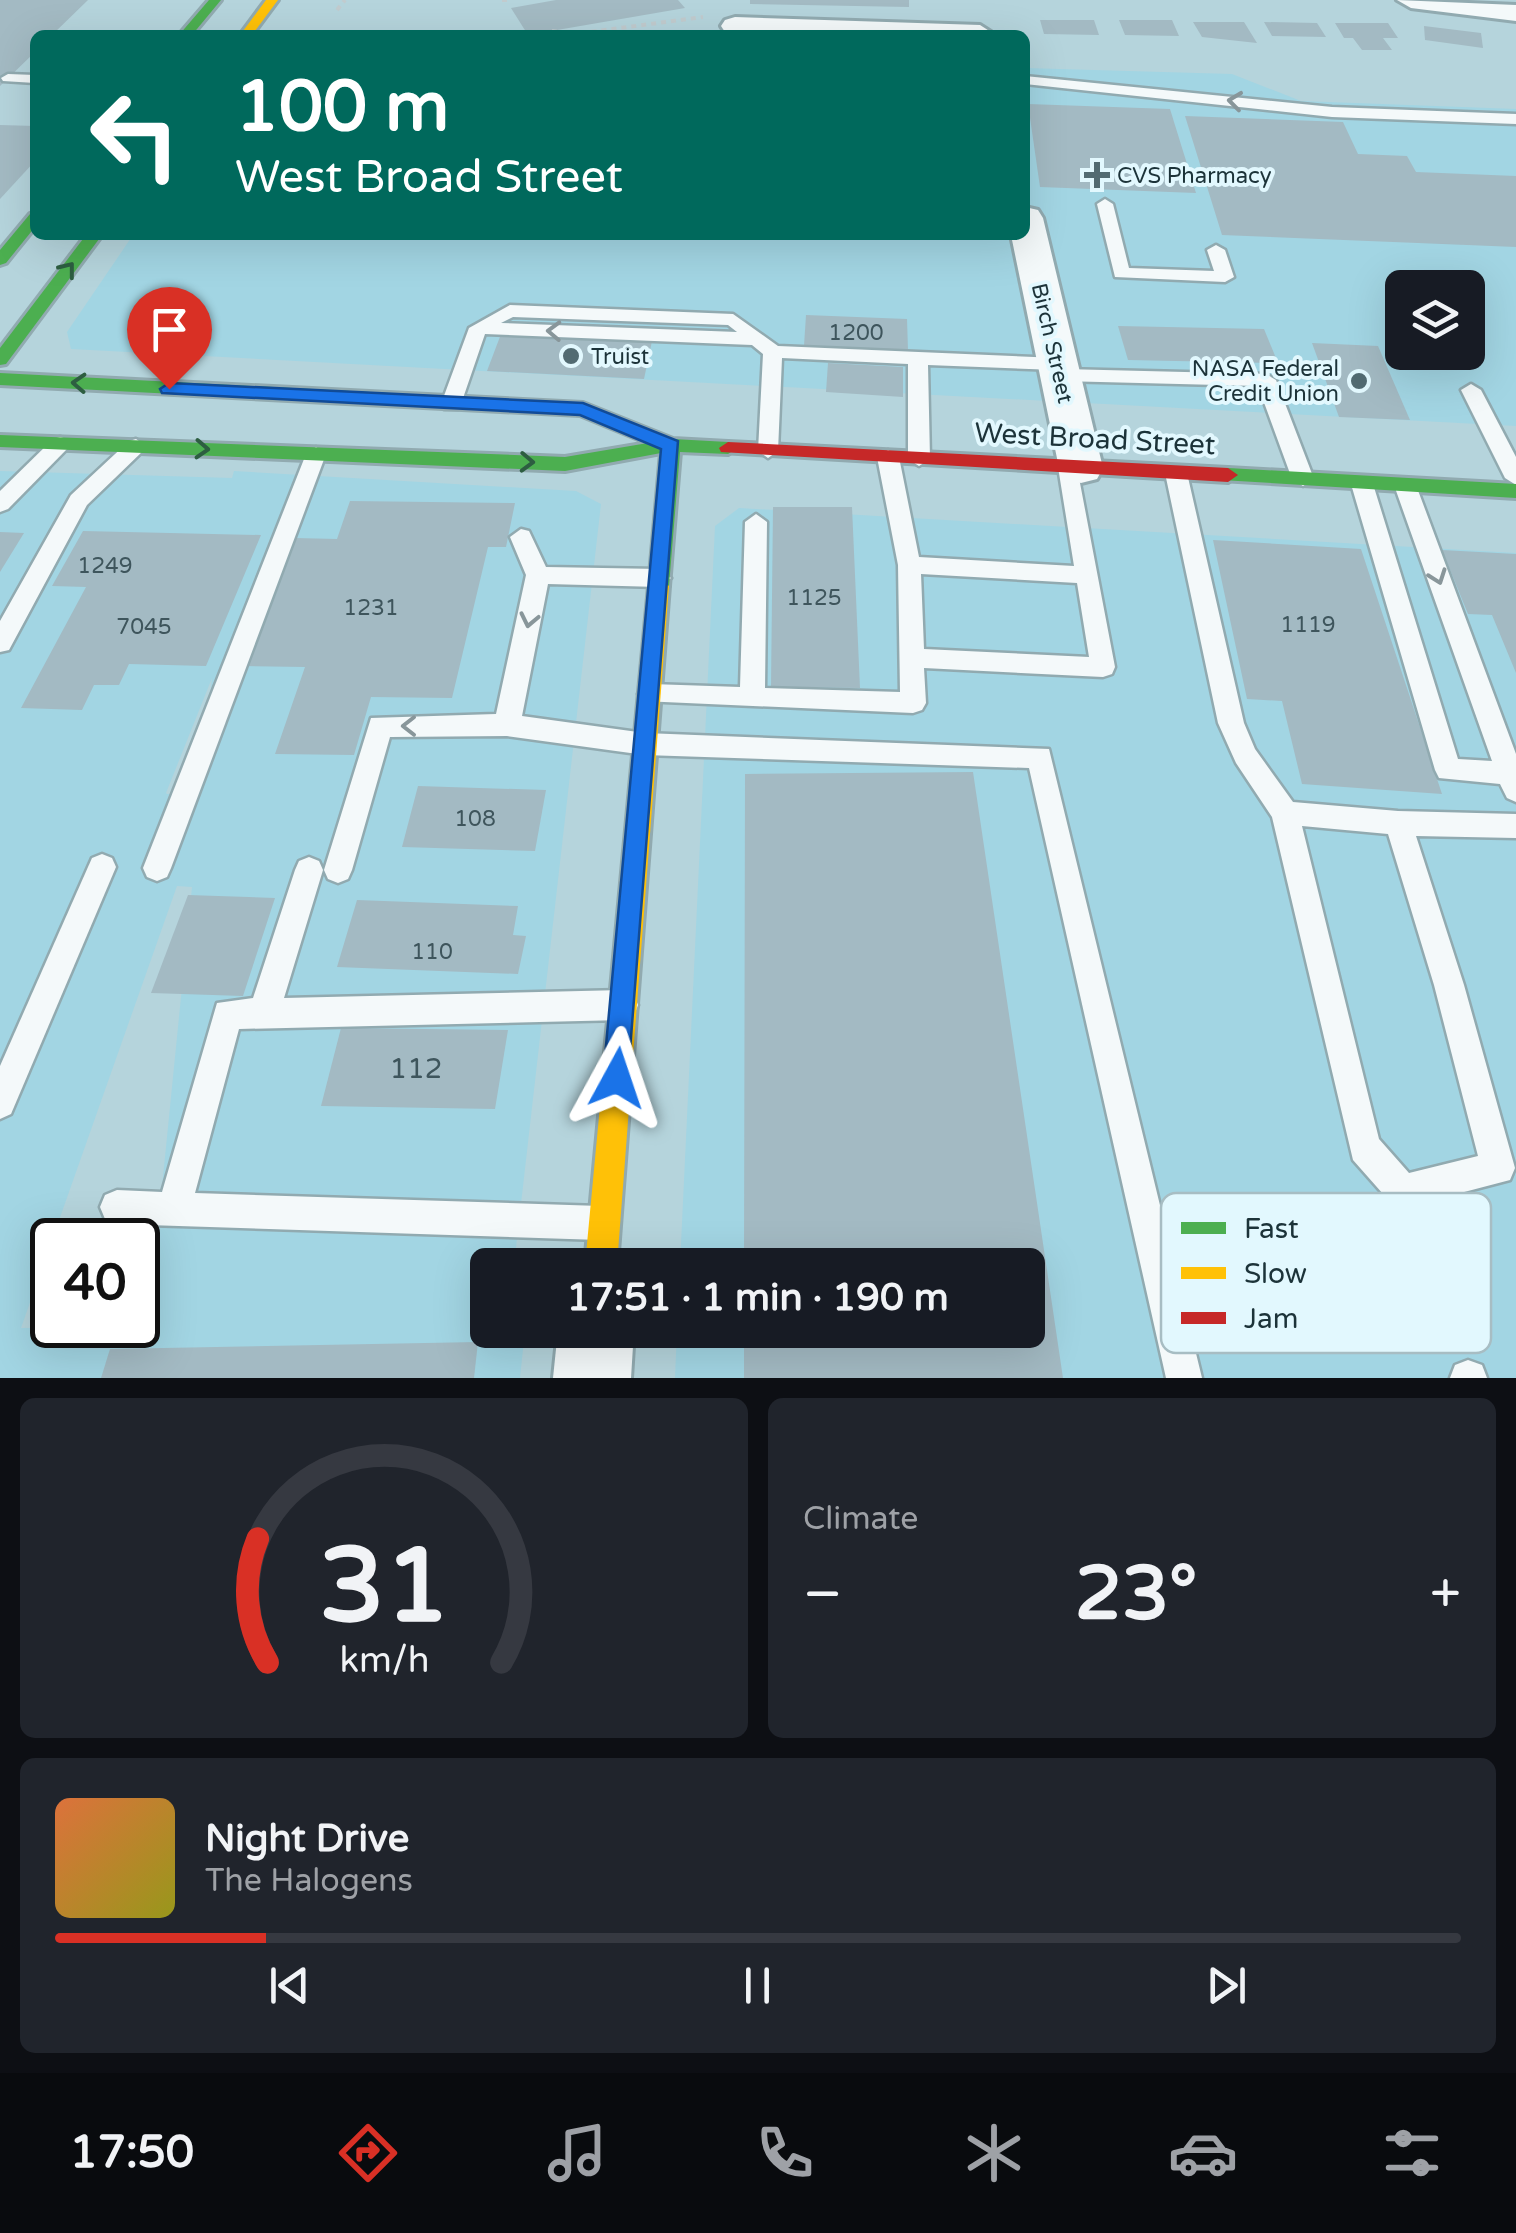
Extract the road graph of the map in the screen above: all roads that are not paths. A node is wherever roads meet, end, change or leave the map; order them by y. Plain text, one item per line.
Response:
1 (215, 0) edge
2 (272, 0) edge
3 (974, 0) edge
4 (1411, 0) edge
5 (1516, 14) edge
6 (726, 21) road end
7 (189, 30) edge
8 (250, 30) edge
9 (902, 30) edge
10 (979, 30) edge
11 (8, 78) dead end
12 (30, 79) edge
13 (1030, 81) edge
14 (1516, 119) edge
15 (1106, 204) dead end
16 (30, 223) edge
17 (90, 240) edge
18 (1030, 240) edge
19 (1216, 250) dead end
20 (0, 260) edge
21 (764, 346) junction
22 (918, 358) junction
23 (0, 360) edge
24 (1059, 370) junction
25 (0, 379) edge
26 (1471, 390) dead end
27 (451, 404) junction
28 (0, 441) edge
29 (60, 444) junction
30 (136, 446) junction
31 (671, 446) junction
32 (768, 451) junction
33 (316, 454) junction
34 (888, 458) junction
35 (918, 459) junction
36 (1075, 468) junction
37 (1176, 473) junction
38 (1516, 478) edge
39 (1303, 480) junction
40 (1362, 484) junction
41 (1405, 485) junction
42 (1516, 491) edge
43 (0, 504) edge
44 (756, 522) dead end
45 (522, 537) dead end
46 (910, 566) junction
47 (1087, 574) junction
48 (538, 575) junction
49 (659, 578) junction
50 (0, 642) edge
51 (912, 658) junction
52 (652, 694) junction
53 (752, 698) junction
54 (507, 725) junction
55 (645, 744) junction
56 (1513, 781) edge
57 (1285, 813) junction
58 (1398, 823) junction
59 (1516, 826) edge
60 (102, 867) dead end
61 (157, 868) dead end
62 (623, 1005) junction
63 (264, 1013) junction
64 (0, 1103) edge
65 (117, 1207) dead end
66 (174, 1209) junction
67 (605, 1223) junction
68 (603, 1248) edge
69 (1161, 1279) edge
70 (594, 1348) edge
71 (1178, 1353) edge
72 (592, 1378) edge
73 (1184, 1378) edge

1 - 7 main road
2 - 8 main road
3 - 10 street
4 - 5 street
6 - 9 street
11 - 12 lane
14 -> 13 lane
15 - 19 lane
16 - 20 main road
23 -> 17 main road
18 - 24 street, Birch Street
21 - 22 lane
21 - 27 lane
21 - 32 lane
22 - 24 lane
22 - 35 lane
24 - 36 street, Birch Street
24 - 39 lane
27 -> 25 main road, West Broad Street
26 - 38 lane
27 - 31 main road, West Broad Street
28 - 29 main road, West Broad Street
29 - 30 main road, West Broad Street
29 - 43 lane
30 -> 33 main road, West Broad Street
30 - 50 lane
31 - 32 main road, West Broad Street
33 -> 31 main road, West Broad Street
31 - 49 main road
32 - 34 main road, West Broad Street
33 - 61 lane
34 - 35 main road, West Broad Street
34 - 46 lane
35 - 36 main road, West Broad Street
36 - 37 main road, West Broad Street
36 - 47 lane
37 - 39 main road, West Broad Street
37 - 57 lane
39 - 40 main road, West Broad Street
40 - 41 main road, West Broad Street
40 - 56 lane
41 - 42 main road, West Broad Street
41 -> 56 lane
44 - 53 lane
45 - 48 lane
46 - 47 lane
46 - 51 lane
47 - 51 lane
48 - 49 lane
48 -> 54 lane
49 - 52 main road
51 - 53 lane
52 - 53 lane
52 - 55 main road
54 - 55 lane
54 -> 63 lane
55 - 62 main road
55 - 69 lane
57 - 58 lane
57 - 58 lane
58 - 59 lane
60 - 64 lane
62 - 63 lane
62 - 67 main road
63 - 66 lane
65 - 66 lane
66 - 67 lane
67 - 68 main road
70 - 72 street
71 - 73 lane

